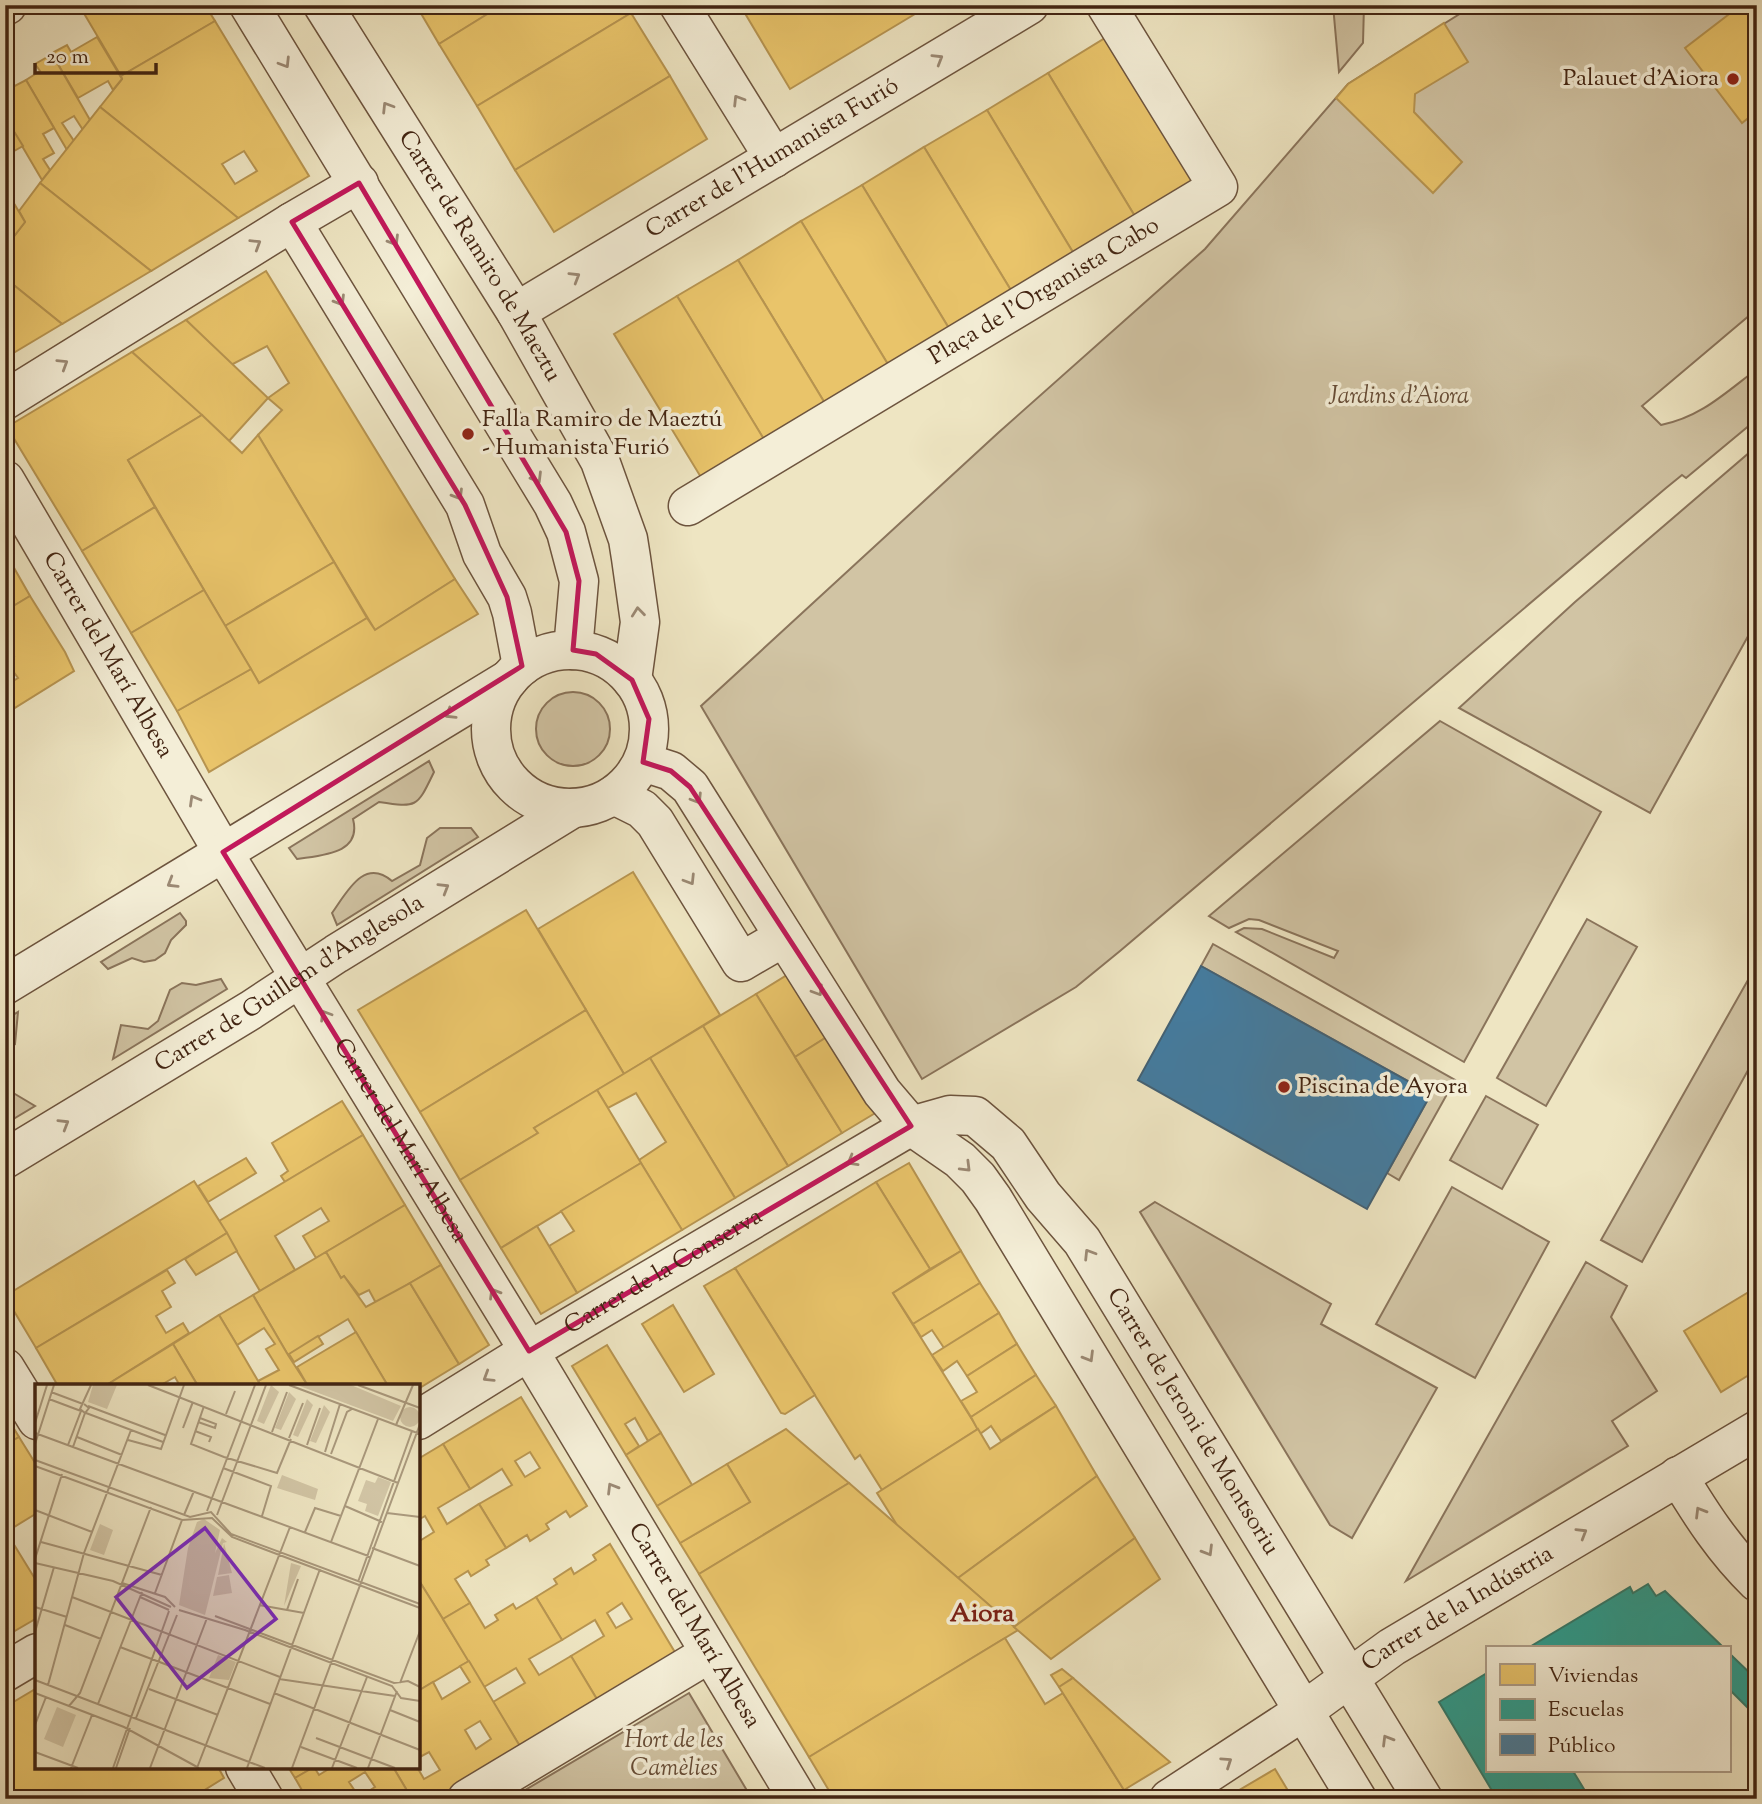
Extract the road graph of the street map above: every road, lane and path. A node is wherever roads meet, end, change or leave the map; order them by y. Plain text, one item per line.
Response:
1 (249, 5) edge
2 (323, 5) edge
3 (679, 5) edge
4 (1029, 5) edge
5 (1106, 5) edge
6 (774, 158) junction
7 (359, 183) junction
8 (292, 222) junction
9 (516, 312) junction
10 (5, 400) edge
11 (5, 480) edge
12 (688, 506) dead end
13 (573, 650) junction
14 (516, 673) junction
15 (632, 680) junction
16 (643, 762) junction
17 (614, 795) junction
18 (573, 808) junction
19 (223, 852) junction
20 (784, 937) junction
21 (301, 977) junction
22 (5, 985) edge
23 (911, 1126) junction
24 (5, 1159) edge
25 (529, 1351) junction
26 (5, 1368) edge
27 (35, 1417) edge
28 (420, 1419) edge
29 (1757, 1430) edge
30 (1678, 1476) junction
31 (1750, 1559) edge
32 (710, 1653) junction
33 (35, 1654) edge
34 (5, 1672) edge
35 (1349, 1678) junction
36 (1304, 1710) junction
37 (246, 1769) edge
38 (264, 1799) edge
39 (467, 1799) edge
40 (798, 1799) edge
41 (1169, 1799) edge
42 (1357, 1799) edge
43 (1423, 1799) edge

1 -> 7 street
9 -> 2 street, Carrer de Ramiro de Maeztu
6 -> 3 street
6 -> 4 street, Carrer de l'Humanista Furió
5 - 12 street, Plaça de l'Organista Cabo
9 -> 6 street, Carrer de l'Humanista Furió
7 - 8 street
7 -> 13 street
10 -> 8 street
8 -> 14 street
15 -> 9 street, Carrer de Ramiro de Maeztu
19 -> 11 street, Carrer del Marí Albesa
13 - 14 street
13 - 15 street
14 - 18 street
14 -> 19 street
15 - 16 street
16 - 17 street
16 -> 20 street
17 - 18 street
17 -> 20 street
21 -> 18 street, Carrer de Guillem d'Anglesola
19 - 21 street, Carrer del Marí Albesa
19 -> 22 street
20 -> 23 street
24 -> 21 street, Carrer de Guillem d'Anglesola
25 -> 21 street, Carrer del Marí Albesa
23 -> 25 street, Carrer de la Conserva
35 -> 23 street, Carrer de Jeroni de Montsoriu
23 -> 36 street
25 -> 28 street, Carrer de la Conserva
32 -> 25 street, Carrer del Marí Albesa
26 - 27 street
29 - 30 street, Carrer de la Indústria
31 -> 30 street
35 -> 30 street, Carrer de la Indústria
32 - 39 street
32 - 40 street, Carrer del Marí Albesa
33 - 34 street
35 - 36 street, Carrer de la Indústria
43 -> 35 street, Carrer de Jeroni de Montsoriu
41 -> 36 street, Carrer de la Indústria
36 - 42 street
37 - 38 street

